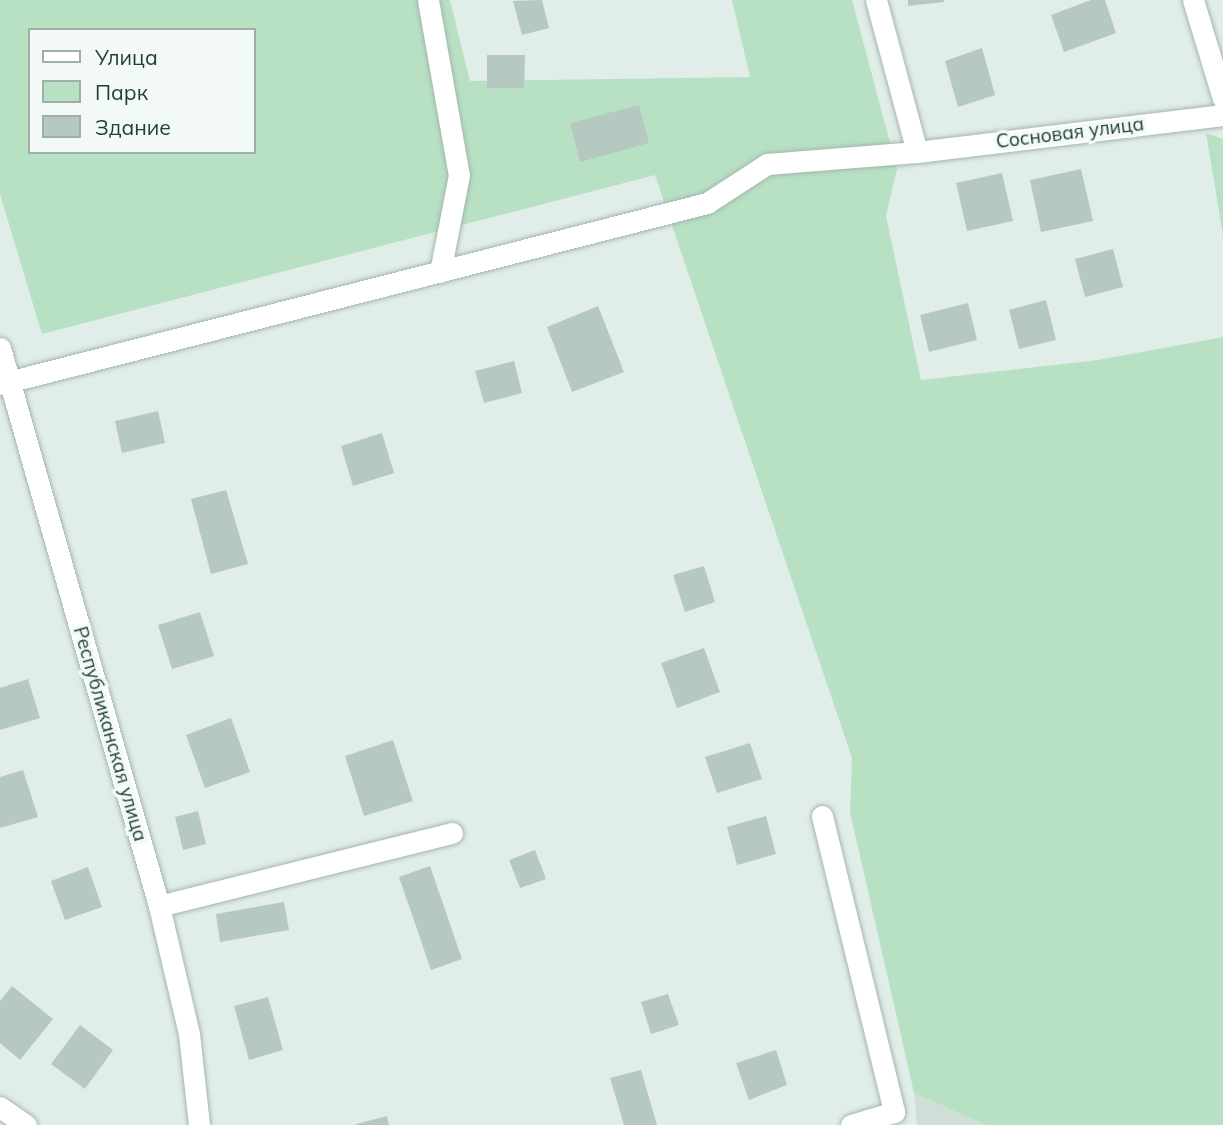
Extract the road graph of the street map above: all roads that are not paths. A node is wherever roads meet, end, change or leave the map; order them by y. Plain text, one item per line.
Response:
1 (428, 0) edge
2 (876, 0) edge
3 (1193, 0) edge
4 (1223, 99) edge
5 (1223, 114) edge
6 (917, 152) junction
7 (440, 272) junction
8 (0, 348) edge
9 (5, 384) edge
10 (822, 816) dead end
11 (452, 833) dead end
12 (159, 906) junction
13 (0, 1107) edge
14 (26, 1125) edge
15 (199, 1125) edge
16 (851, 1125) edge

1 - 7 street
2 - 6 street
3 - 4 street
5 - 6 street, Сосновая улица
6 - 7 street, Сосновая улица
7 - 9 street, Сосновая улица
8 - 9 street, Республиканская улица
9 - 12 street, Республиканская улица
10 - 16 street
11 - 12 street
12 - 15 street, Республиканская улица
13 - 14 street

